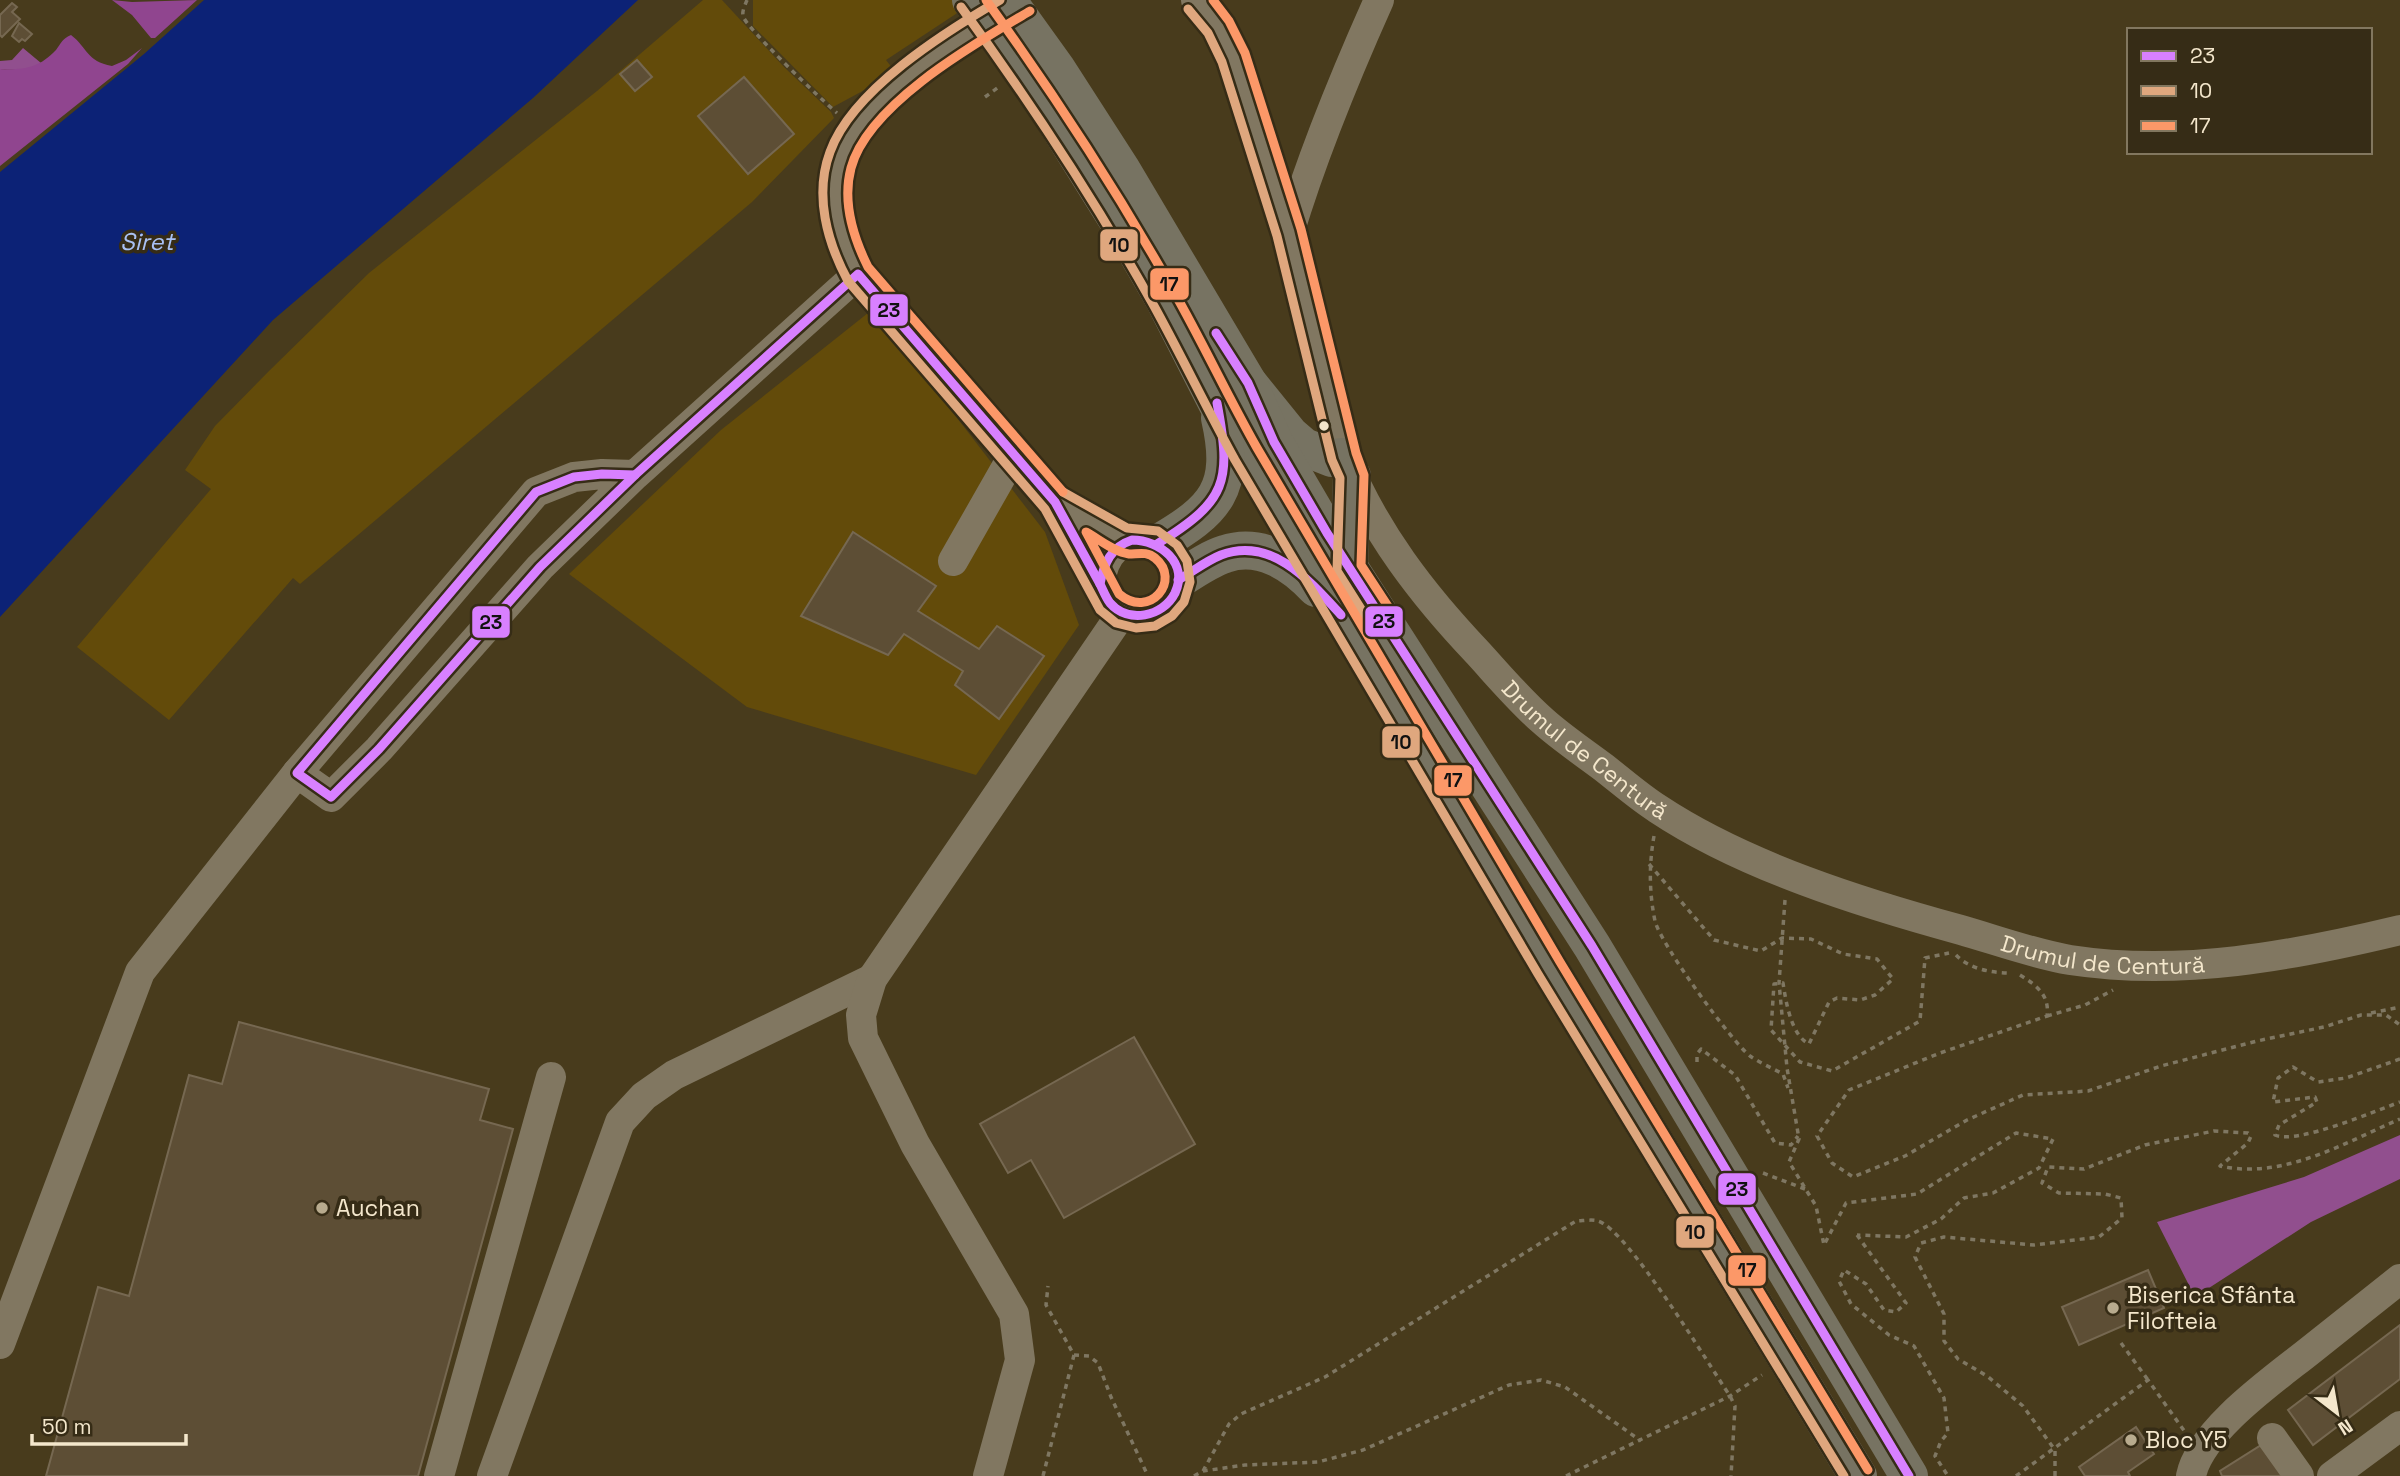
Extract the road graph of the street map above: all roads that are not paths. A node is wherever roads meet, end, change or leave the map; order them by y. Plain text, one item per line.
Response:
1 (971, 0) edge
2 (1007, 0) edge
3 (1024, 0) edge
4 (1196, 0) edge
5 (1379, 0) edge
6 (1031, 79) junction
7 (1289, 233) junction
8 (858, 274) junction
9 (1232, 393) junction
10 (1014, 454) junction
11 (1348, 467) junction
12 (635, 475) junction
13 (1055, 502) junction
14 (1142, 542) junction
15 (953, 561) dead end
16 (1349, 568) junction
17 (1178, 580) junction
18 (1100, 584) junction
19 (1122, 613) junction
20 (1341, 615) junction
21 (297, 773) junction
22 (2400, 930) edge
23 (872, 979) junction
24 (551, 1077) dead end
25 (2400, 1279) edge
26 (0, 1344) edge
27 (2400, 1426) edge
28 (2272, 1438) dead end
29 (2196, 1465) edge
30 (439, 1476) edge
31 (492, 1476) edge
32 (988, 1476) edge
33 (1858, 1476) edge
34 (1909, 1476) edge
35 (2299, 1476) edge
36 (2332, 1476) edge

1 - 6 main road
2 - 6 main road
3 - 8 street
4 - 7 street, Drumul de Centură
5 - 7 street
6 - 9 main road
7 - 11 street, Drumul de Centură
8 - 10 street
8 - 12 street
9 - 11 main road
9 - 14 main road
9 - 16 main road
9 - 20 main road
10 - 13 street
10 - 15 street
11 - 16 main road
11 - 22 street, Drumul de Centură
12 - 21 street
12 - 21 street
13 - 14 street
13 - 18 street
14 - 17 street
14 - 18 street
16 - 34 main road
17 - 19 street
17 - 20 main road
18 - 19 street
19 - 23 street
20 - 33 main road
21 - 26 street
23 - 31 street
23 - 32 street
24 - 30 street
25 - 29 street
27 - 36 street
28 - 35 street

